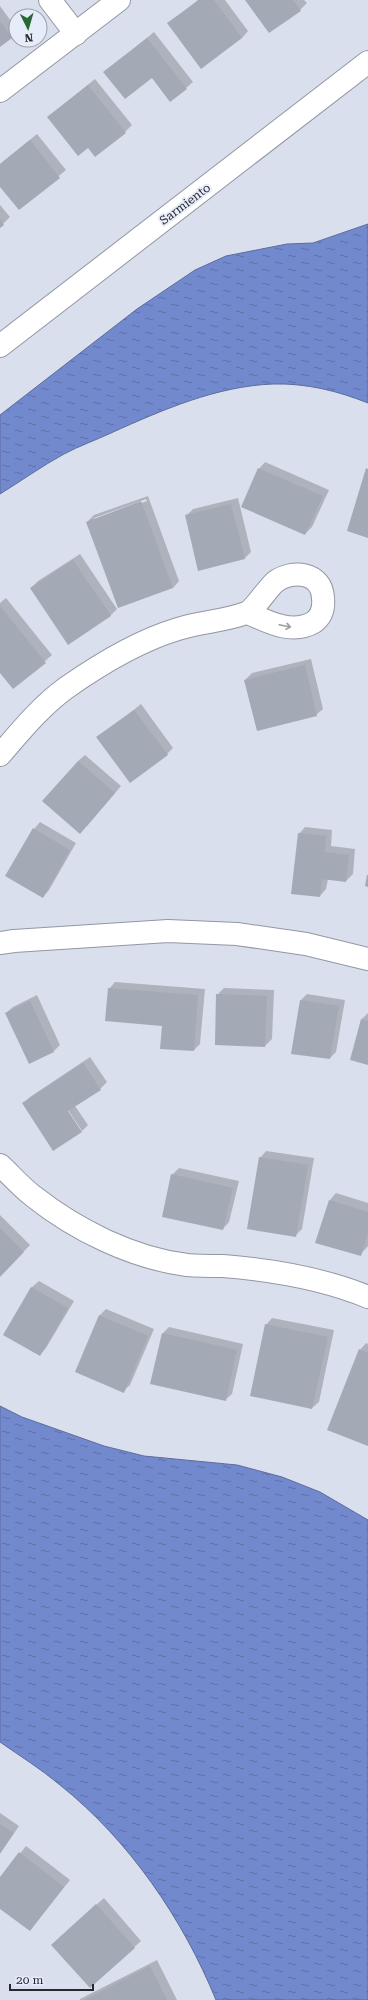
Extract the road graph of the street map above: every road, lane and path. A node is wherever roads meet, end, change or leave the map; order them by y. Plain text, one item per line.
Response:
1 (50, 0) edge
2 (119, 0) edge
3 (76, 34) junction
4 (368, 62) edge
5 (0, 92) edge
6 (0, 346) edge
7 (248, 613) dead end
8 (0, 755) edge
9 (0, 944) edge
10 (368, 959) edge
11 (0, 1165) edge
12 (368, 1296) edge

1 - 3 street
2 - 3 street
3 - 5 street
4 - 6 street, Sarmiento
7 - 8 street
9 - 10 street
11 - 12 street

